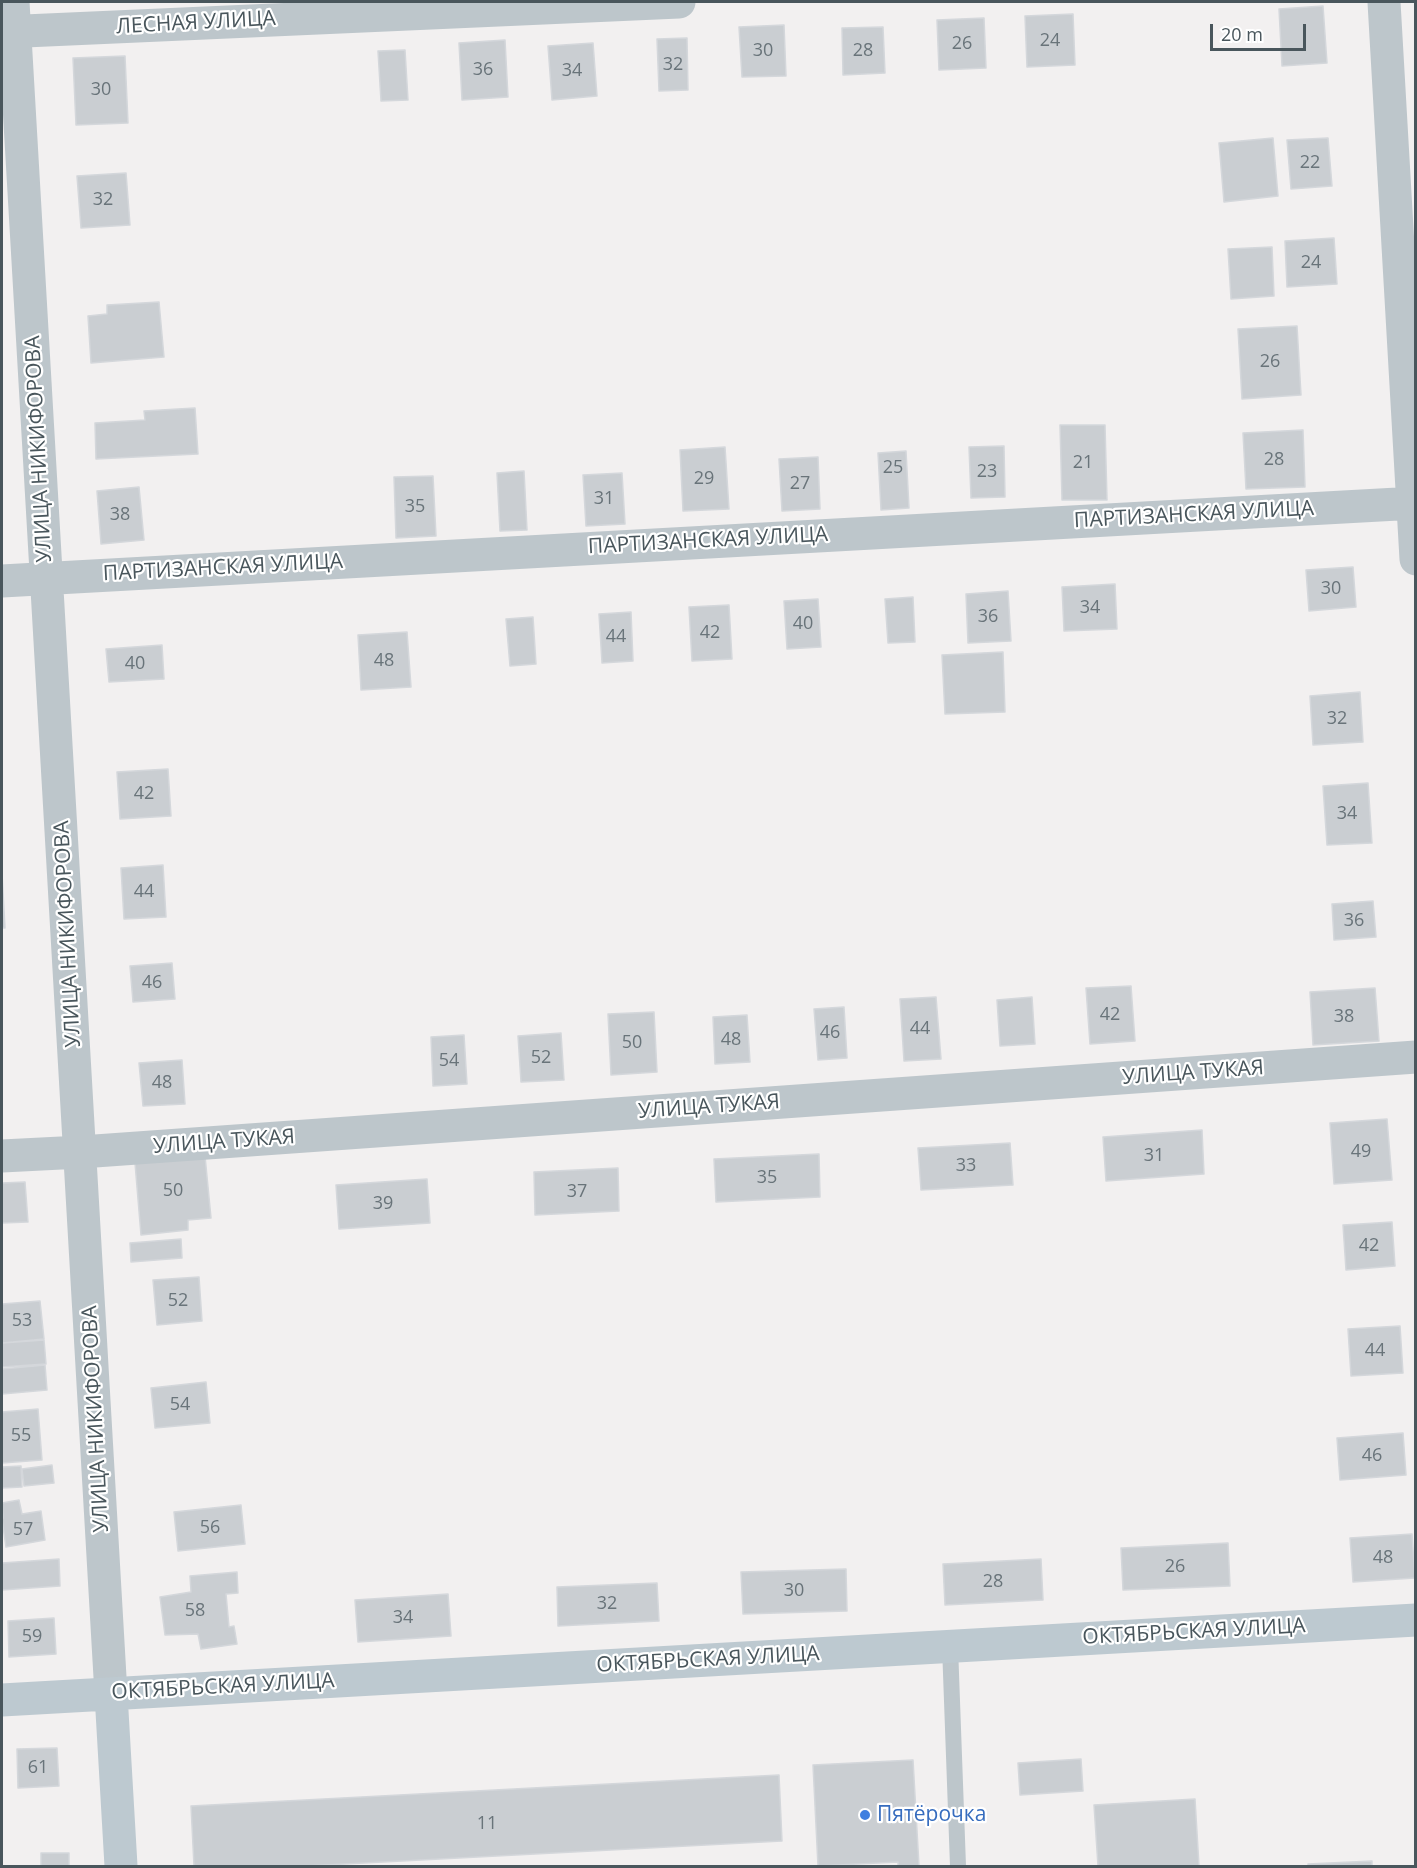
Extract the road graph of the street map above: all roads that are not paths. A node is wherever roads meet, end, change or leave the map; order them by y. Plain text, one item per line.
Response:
1 (679, 2) edge
2 (1384, 2) edge
3 (10, 22) edge
4 (1414, 503) edge
5 (1416, 559) edge
6 (46, 578) junction
7 (2, 581) edge
8 (1416, 1057) edge
9 (81, 1152) junction
10 (2, 1156) edge
11 (1416, 1620) edge
12 (950, 1646) junction
13 (111, 1694) junction
14 (2, 1700) edge
15 (121, 1866) edge
16 (958, 1866) edge

1 - 3 street, ЛЕСНАЯ УЛИЦА
2 - 4 street
3 - 6 street, УЛИЦА НИКИФОРОВА
4 - 5 street
4 - 6 street, ПАРТИЗАНСКАЯ УЛИЦА
6 - 7 street, ПАРТИЗАНСКАЯ УЛИЦА
6 - 9 street, УЛИЦА НИКИФОРОВА
8 - 9 street, УЛИЦА ТУКАЯ
9 - 10 street, УЛИЦА ТУКАЯ
9 - 13 street, УЛИЦА НИКИФОРОВА
11 - 12 main road, ОКТЯБРЬСКАЯ УЛИЦА
12 - 13 main road, ОКТЯБРЬСКАЯ УЛИЦА
12 - 16 lane
13 - 14 main road, ОКТЯБРЬСКАЯ УЛИЦА
13 - 15 main road, УЛИЦА НИКИФОРОВА

